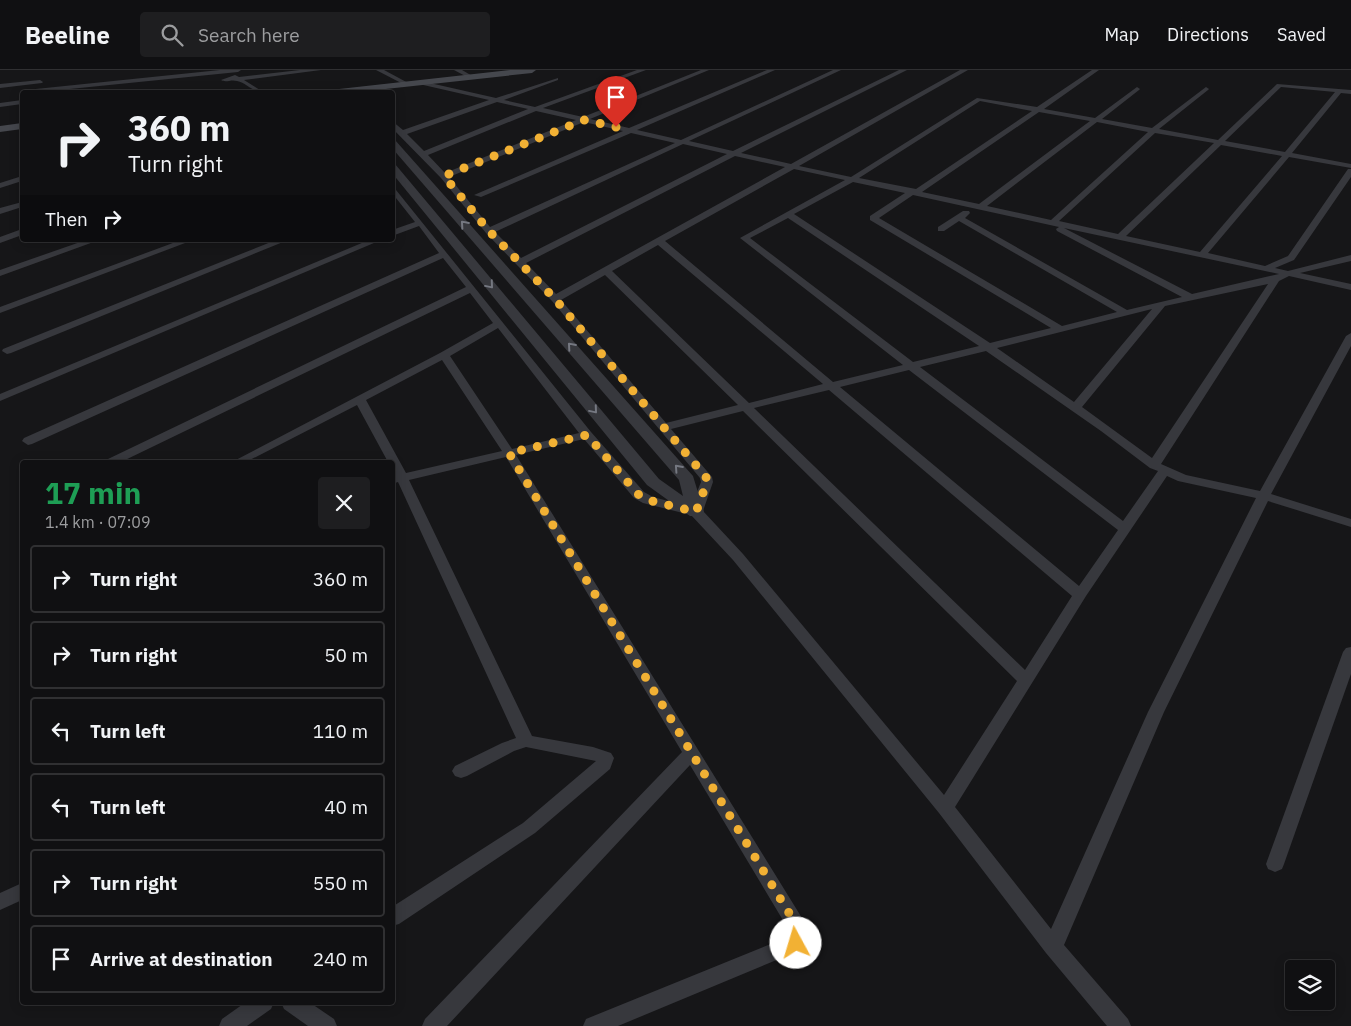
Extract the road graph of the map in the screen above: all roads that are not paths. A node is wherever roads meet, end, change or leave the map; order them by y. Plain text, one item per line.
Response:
1 (238, 70) edge
2 (318, 70) edge
3 (378, 70) edge
4 (457, 70) edge
5 (532, 70) edge
6 (643, 70) edge
7 (706, 70) edge
8 (772, 70) edge
9 (838, 70) edge
10 (904, 70) edge
11 (948, 70) edge
12 (1096, 70) edge
13 (225, 71) edge
14 (964, 71) edge
15 (471, 77) junction
16 (238, 79) junction
17 (556, 79) dead end
18 (49, 81) dead end
19 (219, 81) dead end
20 (421, 83) junction
21 (406, 84) junction
22 (0, 86) edge
23 (1137, 89) dead end
24 (1206, 89) dead end
25 (49, 90) edge
26 (257, 90) edge
27 (369, 90) edge
28 (1339, 90) junction
29 (1351, 92) edge
30 (492, 100) junction
31 (20, 102) edge
32 (0, 105) edge
33 (535, 109) junction
34 (1038, 109) junction
35 (584, 120) junction
36 (1097, 120) junction
37 (20, 126) edge
38 (0, 128) edge
39 (631, 130) junction
40 (1154, 130) junction
41 (397, 137) edge
42 (682, 142) junction
43 (1218, 142) junction
44 (423, 154) junction
45 (735, 154) junction
46 (1287, 155) junction
47 (795, 166) junction
48 (1351, 166) edge
49 (395, 170) edge
50 (1351, 171) edge
51 (444, 176) junction
52 (853, 180) junction
53 (20, 181) edge
54 (0, 186) edge
55 (915, 192) junction
56 (395, 193) edge
57 (478, 195) dead end
58 (20, 205) edge
59 (979, 206) junction
60 (0, 211) edge
61 (789, 215) junction
62 (959, 218) junction
63 (1042, 219) junction
64 (1053, 222) junction
65 (420, 223) junction
66 (942, 229) dead end
67 (395, 231) edge
68 (489, 231) junction
69 (20, 233) edge
70 (1120, 237) junction
71 (0, 240) edge
72 (658, 240) junction
73 (89, 242) edge
74 (184, 242) edge
75 (279, 242) edge
76 (372, 242) edge
77 (444, 254) junction
78 (1203, 254) junction
79 (1351, 258) edge
80 (520, 262) junction
81 (1267, 268) junction
82 (606, 270) junction
83 (0, 273) edge
84 (1288, 273) junction
85 (1276, 279) junction
86 (1351, 287) edge
87 (472, 288) junction
88 (1192, 298) junction
89 (555, 299) junction
90 (1162, 304) junction
91 (0, 310) edge
92 (1126, 313) junction
93 (500, 323) junction
94 (1060, 329) junction
95 (1351, 336) edge
96 (988, 347) junction
97 (7, 351) dead end
98 (444, 356) junction
99 (912, 365) junction
100 (828, 385) junction
101 (0, 398) edge
102 (360, 399) junction
103 (744, 406) junction
104 (1076, 408) junction
105 (664, 427) junction
106 (587, 435) junction
107 (28, 441) dead end
108 (509, 453) junction
109 (116, 460) edge
110 (242, 460) edge
111 (388, 460) edge
112 (1160, 468) junction
113 (397, 479) edge
114 (1264, 496) junction
115 (696, 512) junction
116 (1351, 523) edge
117 (1125, 529) junction
118 (1080, 595) junction
119 (1351, 652) edge
120 (1026, 680) junction
121 (526, 741) junction
122 (692, 753) junction
123 (461, 771) dead end
124 (945, 808) junction
125 (1275, 864) dead end
126 (20, 892) edge
127 (0, 902) edge
128 (395, 916) edge
129 (1053, 947) junction
130 (260, 1005) edge
131 (295, 1005) edge
132 (230, 1026) edge
133 (326, 1026) edge
134 (432, 1026) edge
135 (594, 1026) edge
136 (1120, 1026) edge

1 - 13 street
2 - 16 street
3 - 21 street
4 - 15 street
5 - 15 main road
6 - 33 street
7 - 35 street
8 - 39 street
9 - 42 street
10 - 45 street
11 - 14 street
12 - 34 street
13 - 16 street
13 - 25 street
14 - 47 street
15 - 20 main road
16 - 19 street
16 - 26 street
17 - 30 street
18 - 22 street
20 - 21 main road
20 - 30 street
21 - 27 main road
23 - 36 street
24 - 40 street
28 - 29 street
28 - 43 street
28 - 46 street
30 - 33 street
30 - 41 street
31 - 32 street
33 - 35 street
33 - 44 street
34 - 36 street
34 - 52 street
34 - 55 street
35 - 39 street
35 - 51 street
36 - 40 street
36 - 59 street
37 - 38 main road
39 - 42 street
39 - 57 street
40 - 43 street
40 - 64 street
41 - 44 street
115 -> 41 street
42 - 45 street
42 - 68 street
43 - 46 street
43 - 70 street
44 - 51 street
45 - 47 street
45 - 80 street
46 - 48 street
46 - 78 street
47 - 52 street
47 - 72 street
49 -> 115 street
50 - 81 street
51 - 68 street
52 - 55 street
52 - 61 street
53 - 54 street
55 - 59 street
55 - 94 street
56 - 65 street
58 - 60 street
59 - 62 street
59 - 63 street
61 - 96 street
61 - 99 street
62 - 66 street
62 - 92 street
63 - 64 street
63 - 88 street
64 - 70 street
65 - 67 street
65 - 77 street
68 - 80 street
69 - 71 street
70 - 78 street
72 - 82 street
72 - 100 street
73 - 83 street
74 - 91 street
75 - 97 street
76 - 101 street
77 - 87 street
77 - 107 street
78 - 81 street
79 - 84 street
80 - 89 street
81 - 84 street
82 - 89 street
82 - 103 street
84 - 85 street
84 - 86 street
85 - 88 street
85 - 112 street
87 - 93 street
87 - 109 street
88 - 90 street
89 - 105 street
90 - 92 street
90 - 104 street
92 - 94 street
93 - 98 street
93 - 106 street
94 - 96 street
95 - 114 street
96 - 99 street
96 - 104 street
98 - 102 street
98 - 108 street
99 - 100 street
99 - 117 street
100 - 103 street
100 - 118 street
102 - 110 street
102 - 111 street
103 - 105 street
103 - 120 street
104 - 112 street
105 - 115 street
106 - 108 street
106 - 115 street
108 - 113 street
108 - 122 street
112 - 114 street
112 - 117 street
113 - 121 street
114 - 116 street
114 - 129 street
115 - 124 street
117 - 118 street
118 - 120 street
119 - 125 street
120 - 124 street
121 - 123 street
121 - 128 street
122 - 134 street
122 - 135 street
124 - 129 street
126 - 127 street
129 - 136 street
130 - 132 street
131 - 133 street

